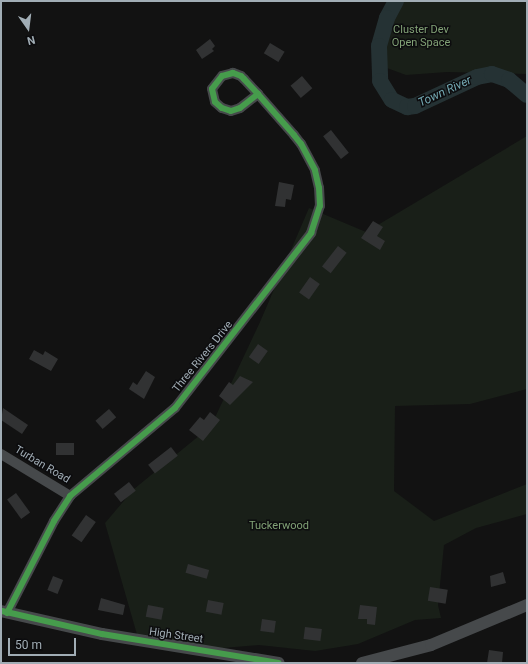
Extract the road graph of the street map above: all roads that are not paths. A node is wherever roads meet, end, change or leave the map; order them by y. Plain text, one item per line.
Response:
1 (258, 94) dead end
2 (1, 454) edge
3 (70, 496) junction
4 (527, 605) edge
5 (4, 612) edge
6 (376, 661) edge
7 (279, 663) edge
8 (362, 663) edge

1 - 3 street, Three Rivers Drive
2 - 3 street, Turban Road
3 - 5 street, Three Rivers Drive
4 - 6 street
5 - 7 street, High Street
6 - 8 street

